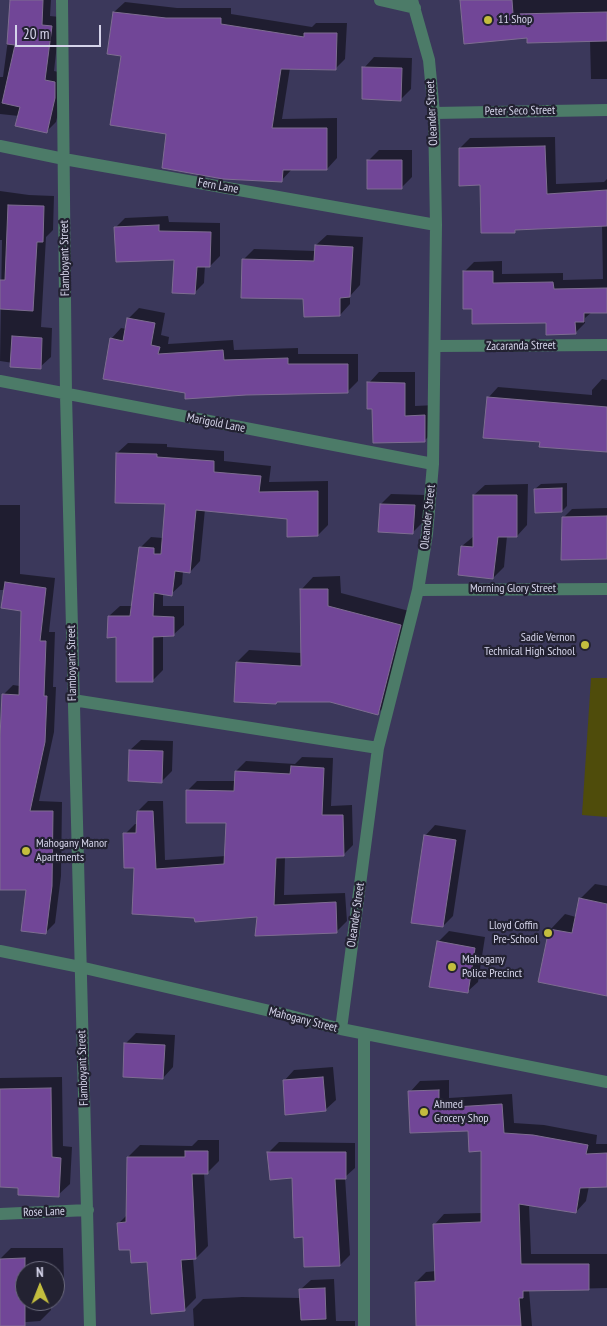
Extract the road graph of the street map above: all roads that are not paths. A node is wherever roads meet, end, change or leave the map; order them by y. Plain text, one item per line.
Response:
1 (62, 0) edge
2 (380, 0) edge
3 (414, 4) edge
4 (607, 110) edge
5 (434, 113) junction
6 (0, 146) edge
7 (64, 159) junction
8 (436, 225) junction
9 (607, 345) edge
10 (436, 346) junction
11 (0, 381) edge
12 (66, 395) junction
13 (433, 464) junction
14 (607, 589) edge
15 (418, 590) junction
16 (73, 700) junction
17 (378, 748) junction
18 (0, 951) edge
19 (80, 968) junction
20 (341, 1029) junction
21 (364, 1034) junction
22 (607, 1082) edge
23 (88, 1210) junction
24 (0, 1214) edge
25 (90, 1326) edge
26 (364, 1326) edge

1 - 7 street, Flamboyant Street
2 - 3 street
3 - 5 street, Oleander Street
4 - 5 street, Peter Seco Street
5 - 8 street, Oleander Street
6 - 7 street, Fern Lane
7 - 8 street, Fern Lane
7 - 12 street, Flamboyant Street
8 - 10 street, Oleander Street
9 - 10 street, Zacaranda Street
10 - 13 street, Oleander Street
11 - 12 street, Marigold Lane
12 - 13 street, Marigold Lane
12 - 16 street, Flamboyant Street
13 - 15 street, Oleander Street
14 - 15 street, Morning Glory Street
15 - 17 street, Oleander Street
16 - 17 street
16 - 19 street, Flamboyant Street
17 - 20 street, Oleander Street
18 - 19 street, Mahogany Street
19 - 20 street, Mahogany Street
19 - 23 street, Flamboyant Street
20 - 21 street, Mahogany Street
21 - 22 street, Mahogany Street
21 - 26 street
23 - 24 street, Rose Lane
23 - 25 street, Flamboyant Street

